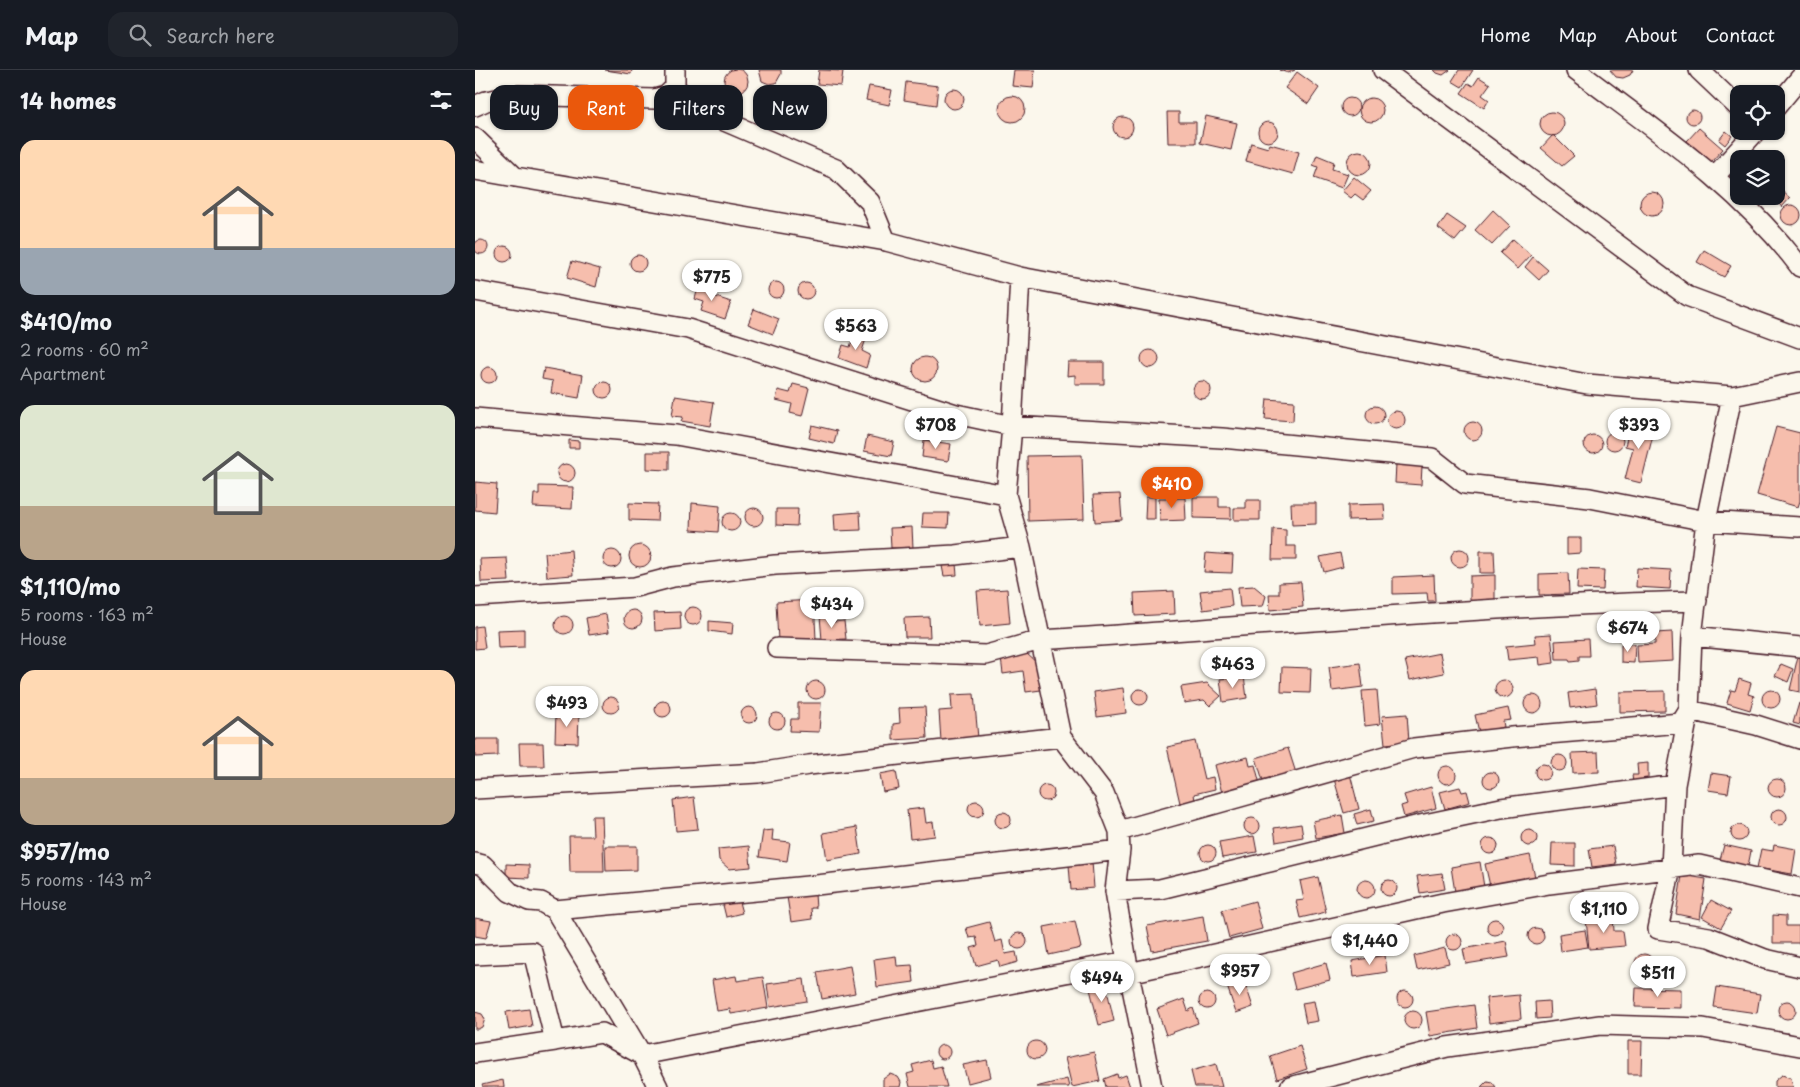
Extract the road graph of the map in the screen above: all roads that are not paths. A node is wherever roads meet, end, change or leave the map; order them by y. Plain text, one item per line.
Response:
1 (1383, 70) edge
2 (1576, 70) edge
3 (1699, 70) edge
4 (1800, 78) edge
5 (675, 79) edge
6 (1785, 96) edge
7 (1730, 99) edge
8 (475, 106) edge
9 (475, 138) edge
10 (1748, 140) edge
11 (475, 170) edge
12 (1715, 176) junction
13 (515, 177) junction
14 (886, 241) junction
15 (1800, 267) edge
16 (1020, 278) junction
17 (475, 291) edge
18 (1800, 338) edge
19 (1800, 382) edge
20 (1732, 396) junction
21 (475, 418) edge
22 (1012, 426) junction
23 (1006, 495) junction
24 (1706, 521) junction
25 (1800, 527) edge
26 (1021, 547) junction
27 (475, 597) edge
28 (1697, 601) junction
29 (1693, 636) junction
30 (1041, 640) junction
31 (1800, 647) edge
32 (777, 648) dead end
33 (1689, 710) junction
34 (1061, 737) junction
35 (1800, 739) edge
36 (1675, 785) junction
37 (475, 789) edge
38 (1119, 831) junction
39 (1120, 850) junction
40 (475, 863) edge
41 (1671, 868) junction
42 (1800, 888) edge
43 (1115, 891) junction
44 (555, 910) junction
45 (475, 956) edge
46 (1800, 967) edge
47 (1128, 968) junction
48 (555, 1041) junction
49 (1800, 1046) edge
50 (475, 1053) edge
51 (642, 1055) junction
52 (658, 1087) edge
53 (1151, 1087) edge
54 (1290, 1087) edge

1 - 18 street
2 - 12 street
3 - 7 street
4 - 6 street
5 - 8 street
5 - 14 street
9 - 13 street
10 - 12 street
11 - 13 street
12 - 15 street
13 - 14 street
14 - 16 street
16 - 20 street
16 - 22 street
17 - 22 street
19 - 20 street
20 - 24 street
21 - 23 street
22 - 23 street
22 - 24 street
23 - 26 street
24 - 25 street
24 - 28 street
26 - 27 street
26 - 30 street
28 - 29 street
28 - 30 street
29 - 31 street
29 - 33 street
30 - 32 street
30 - 34 street
33 - 35 street
33 - 36 street
33 - 38 street
34 - 37 street
34 - 38 street
36 - 41 street
36 - 43 street
38 - 39 street
39 - 43 street
39 - 44 street
40 - 44 street
41 - 42 street
41 - 46 street
41 - 47 street
43 - 47 street
44 - 51 street
45 - 48 street
47 - 51 street
47 - 53 street
48 - 50 street
48 - 51 street
49 - 54 street
51 - 52 street

